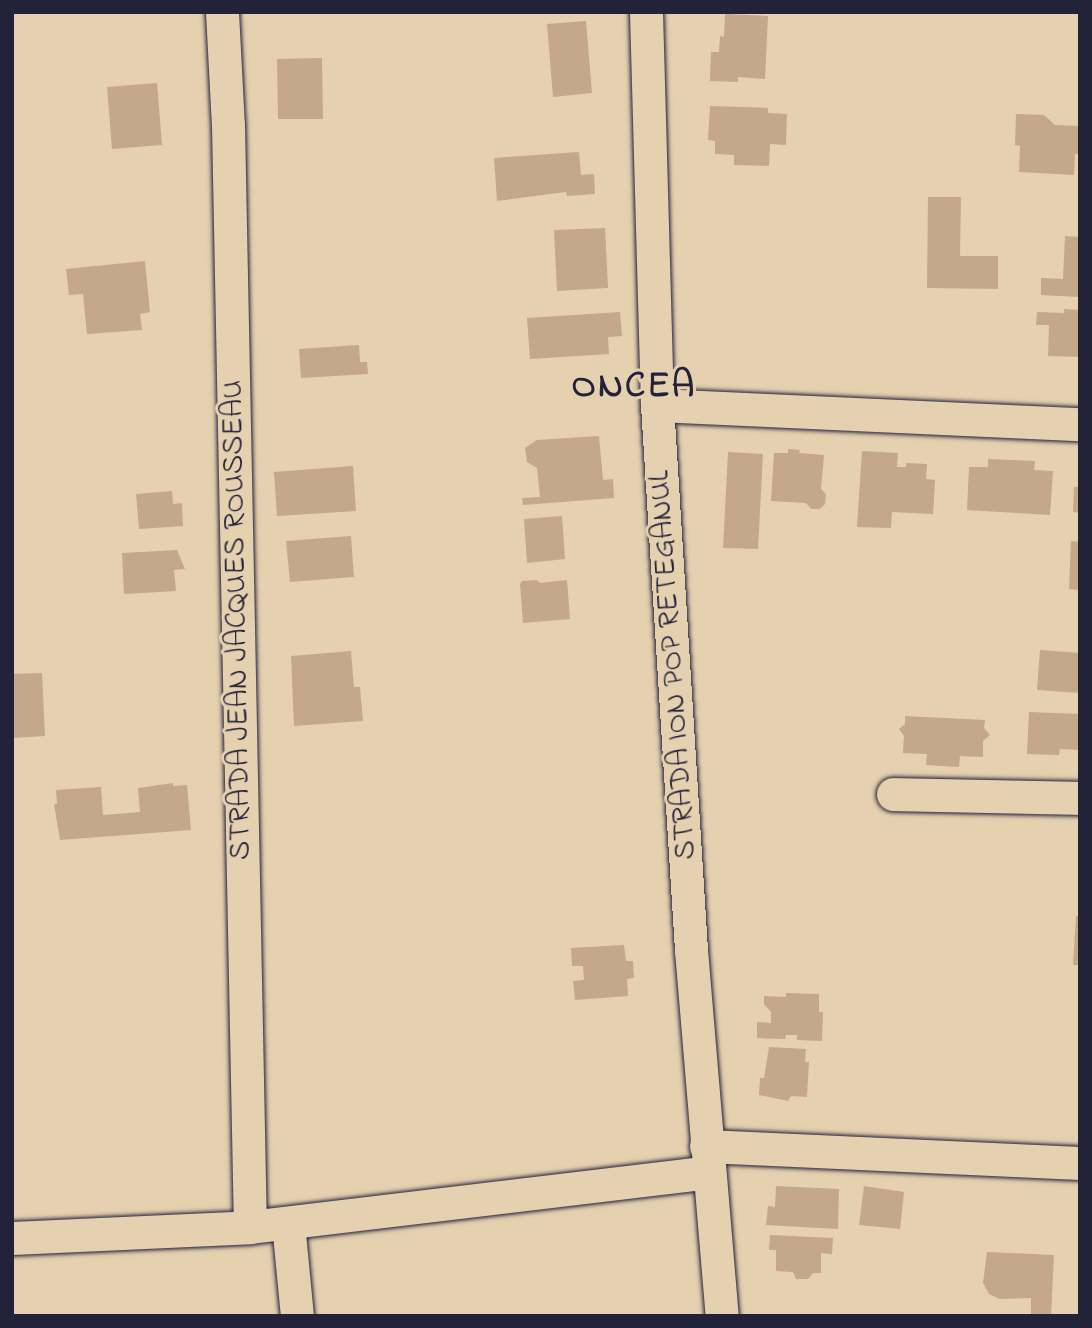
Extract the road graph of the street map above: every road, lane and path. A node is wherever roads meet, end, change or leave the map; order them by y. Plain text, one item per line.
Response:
1 (222, 12) edge
2 (646, 12) edge
3 (657, 405) junction
4 (1080, 424) edge
5 (893, 794) dead end
6 (1080, 798) edge
7 (707, 1159) junction
8 (1080, 1163) edge
9 (288, 1223) junction
10 (250, 1227) junction
11 (12, 1238) edge
12 (297, 1316) edge
13 (722, 1316) edge

1 - 10 street, STRADA JEAN JACQUES ROUSSEAU
2 - 3 street, STRADA ION POP RETEGANUL
3 - 4 street
3 - 7 street, STRADA ION POP RETEGANUL
5 - 6 street
7 - 8 street
7 - 9 street
7 - 13 street, STRADA ION POP RETEGANUL
9 - 10 street
9 - 12 street
10 - 11 street

